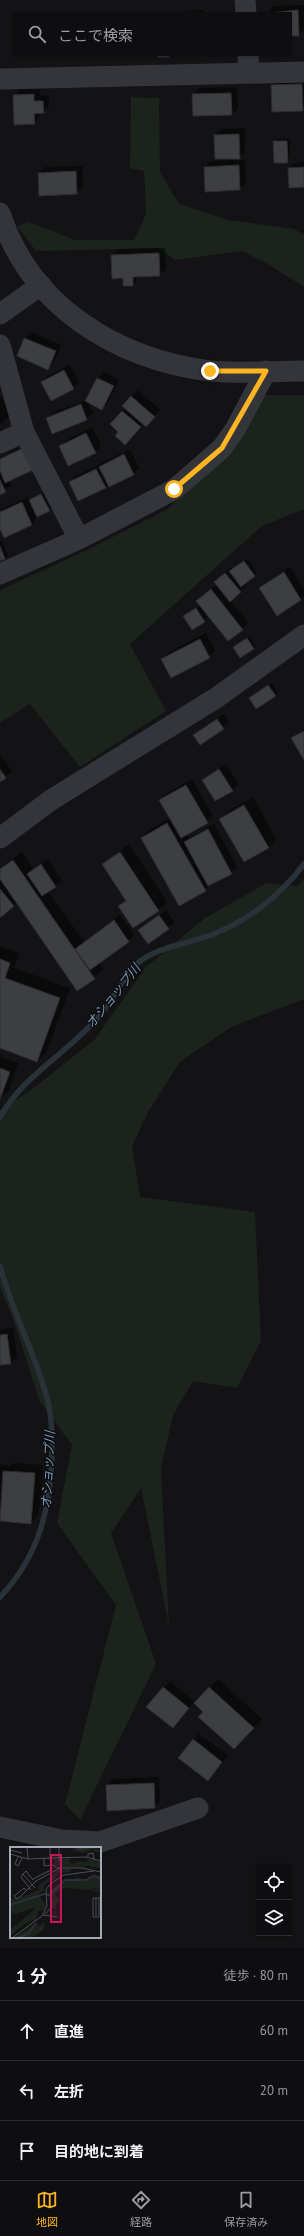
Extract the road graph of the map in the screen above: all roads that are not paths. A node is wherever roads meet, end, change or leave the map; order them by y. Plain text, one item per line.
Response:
1 (245, 0) edge
2 (246, 12) edge
3 (248, 64) edge
4 (304, 72) edge
5 (0, 79) edge
6 (0, 214) edge
7 (41, 284) junction
8 (0, 314) edge
9 (0, 345) edge
10 (266, 371) junction
11 (304, 371) edge
12 (24, 432) junction
13 (0, 442) edge
14 (79, 539) junction
15 (0, 574) edge
16 (304, 635) edge
17 (0, 838) edge
18 (198, 1808) dead end
19 (0, 1827) edge

1 - 2 street
3 - 4 street
3 - 5 street
6 - 7 street
7 - 8 street
7 - 10 street
9 - 12 street
10 - 11 street
10 - 14 street
12 - 13 street
12 - 14 street
14 - 15 street
16 - 17 street
18 - 19 street

